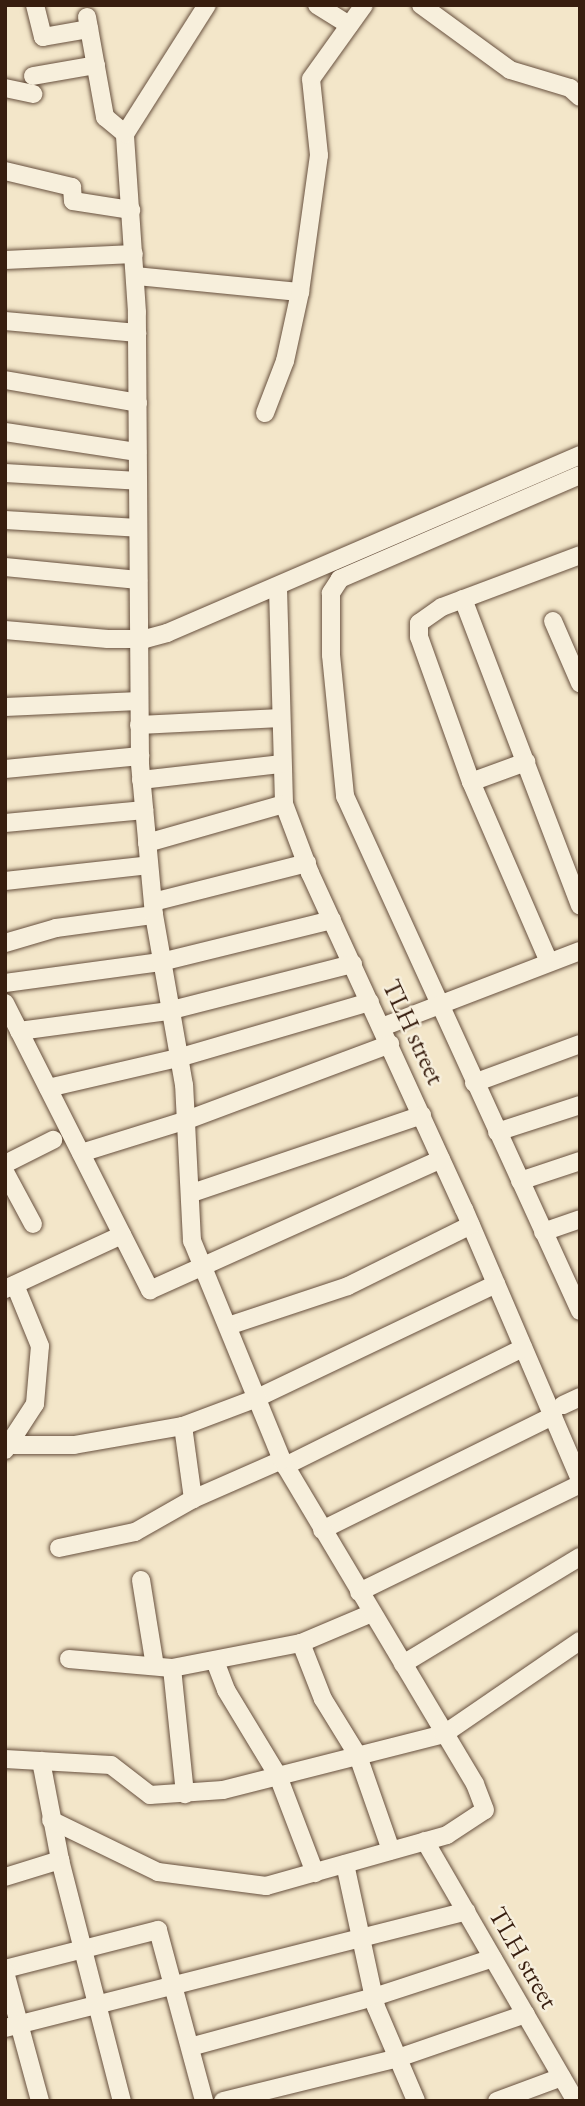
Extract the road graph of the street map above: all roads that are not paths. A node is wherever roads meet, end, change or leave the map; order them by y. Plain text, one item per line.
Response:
1 (35, 5) edge
2 (207, 5) edge
3 (317, 5) edge
4 (365, 5) edge
5 (421, 5) edge
6 (349, 25) junction
7 (96, 65) junction
8 (33, 76) dead end
9 (5, 88) edge
10 (33, 94) dead end
11 (580, 97) edge
12 (125, 134) junction
13 (5, 171) edge
14 (131, 210) junction
15 (134, 254) junction
16 (5, 260) edge
17 (136, 276) junction
18 (300, 292) junction
19 (5, 321) edge
20 (137, 333) junction
21 (5, 380) edge
22 (138, 403) junction
23 (265, 414) dead end
24 (5, 432) edge
25 (138, 452) junction
26 (580, 455) edge
27 (5, 473) edge
28 (580, 475) edge
29 (138, 481) junction
30 (5, 520) edge
31 (138, 528) junction
32 (580, 555) edge
33 (5, 566) edge
34 (138, 580) junction
35 (278, 588) junction
36 (463, 599) junction
37 (553, 621) dead end
38 (5, 631) edge
39 (138, 639) junction
40 (580, 683) edge
41 (139, 702) junction
42 (5, 707) edge
43 (281, 718) junction
44 (139, 725) junction
45 (140, 756) junction
46 (526, 762) junction
47 (282, 764) junction
48 (5, 769) edge
49 (141, 780) junction
50 (471, 782) junction
51 (284, 804) junction
52 (144, 810) junction
53 (5, 823) edge
54 (147, 843) junction
55 (307, 863) junction
56 (149, 865) junction
57 (5, 881) edge
58 (580, 905) edge
59 (154, 909) junction
60 (332, 920) junction
61 (5, 943) edge
62 (580, 951) edge
63 (161, 962) junction
64 (549, 962) junction
65 (353, 964) junction
66 (5, 983) edge
67 (370, 1002) junction
68 (438, 1005) junction
69 (6, 1007) edge
70 (169, 1011) junction
71 (382, 1027) junction
72 (19, 1031) junction
73 (390, 1044) junction
74 (580, 1044) edge
75 (178, 1058) junction
76 (474, 1083) junction
77 (48, 1088) junction
78 (580, 1105) edge
79 (422, 1115) junction
80 (187, 1120) junction
81 (497, 1132) junction
82 (53, 1140) dead end
83 (81, 1153) junction
84 (441, 1158) junction
85 (580, 1161) edge
86 (5, 1164) edge
87 (5, 1172) edge
88 (520, 1181) junction
89 (192, 1193) junction
90 (580, 1219) edge
91 (33, 1224) dead end
92 (471, 1225) junction
93 (543, 1232) junction
94 (122, 1235) junction
95 (201, 1270) junction
96 (496, 1284) junction
97 (10, 1287) edge
98 (575, 1287) edge
99 (580, 1311) edge
100 (229, 1326) junction
101 (523, 1348) junction
102 (257, 1398) junction
103 (565, 1406) edge
104 (183, 1426) junction
105 (6, 1447) edge
106 (284, 1463) junction
107 (580, 1482) edge
108 (193, 1499) junction
109 (322, 1530) junction
110 (59, 1548) dead end
111 (580, 1557) edge
112 (141, 1580) dead end
113 (359, 1592) junction
114 (372, 1613) junction
115 (580, 1641) edge
116 (302, 1643) junction
117 (69, 1658) dead end
118 (215, 1661) junction
119 (403, 1664) junction
120 (164, 1667) junction
121 (444, 1734) junction
122 (358, 1756) junction
123 (5, 1759) edge
124 (41, 1761) junction
125 (278, 1776) junction
126 (185, 1794) junction
127 (51, 1820) junction
128 (425, 1841) junction
129 (391, 1850) junction
130 (60, 1860) junction
131 (345, 1864) junction
132 (315, 1873) junction
133 (5, 1877) edge
134 (466, 1911) junction
135 (362, 1940) junction
136 (82, 1947) junction
137 (493, 1958) junction
138 (5, 1971) edge
139 (172, 1983) junction
140 (374, 1997) junction
141 (97, 2002) junction
142 (526, 2014) junction
143 (12, 2026) edge
144 (190, 2047) junction
145 (398, 2058) junction
146 (562, 2077) junction
147 (40, 2101) edge
148 (122, 2101) edge
149 (204, 2101) edge
150 (223, 2101) edge
151 (416, 2101) edge
152 (497, 2101) edge
153 (576, 2101) edge

1 - 7 street
2 - 12 street
3 - 6 street
4 - 6 street
5 - 11 street
6 - 18 street
7 - 8 street
7 - 12 street
9 - 10 street
12 - 14 street
13 - 14 street
14 - 15 street
15 - 16 street
15 - 17 street
17 - 18 street
17 - 20 street
18 - 23 street
19 - 20 street
20 - 22 street
21 - 22 street
22 - 25 street
24 - 25 street
25 - 29 street
26 - 35 street
27 - 29 street
28 - 68 street
29 - 31 street
30 - 31 street
31 - 34 street
32 - 36 street
33 - 34 street
34 - 39 street
35 - 39 street
35 - 43 street, TLH street
36 - 46 street
36 - 50 street
37 - 40 street
38 - 39 street
39 - 41 street
41 - 42 street
41 - 44 street
43 - 44 street
43 - 47 street, TLH street
44 - 45 street
45 - 48 street
45 - 49 street
46 - 50 street
46 - 58 street
47 - 49 street
47 - 51 street, TLH street
49 - 52 street
50 - 64 street
51 - 54 street
51 - 55 street, TLH street
52 - 53 street
52 - 54 street
54 - 56 street
55 - 59 street
55 - 60 street, TLH street
56 - 57 street
56 - 59 street
59 - 61 street
59 - 63 street
60 - 63 street
60 - 65 street, TLH street
62 - 64 street
63 - 66 street
63 - 70 street
64 - 68 street
65 - 67 street, TLH street
65 - 70 street
67 - 71 street, TLH street
67 - 75 street
68 - 71 street
68 - 76 street
69 - 72 street
70 - 72 street
70 - 75 street
71 - 73 street, TLH street
72 - 77 street
73 - 79 street, TLH street
73 - 80 street
74 - 76 street
75 - 77 street
75 - 80 street
76 - 81 street
77 - 83 street
78 - 81 street
79 - 84 street, TLH street
79 - 89 street
80 - 83 street
80 - 89 street
81 - 88 street
82 - 86 street
83 - 94 street
84 - 92 street, TLH street
84 - 95 street
85 - 88 street
87 - 91 street
88 - 93 street
89 - 95 street
90 - 93 street
92 - 96 street, TLH street
92 - 100 street
93 - 98 street
94 - 95 street
94 - 97 street
95 - 100 street
96 - 101 street, TLH street
96 - 102 street
97 - 105 street
98 - 99 street
100 - 102 street
101 - 103 street, TLH street
101 - 106 street
102 - 104 street
102 - 106 street
103 - 107 street, TLH street
103 - 109 street
104 - 105 street
104 - 108 street
106 - 108 street
106 - 109 street
107 - 113 street
108 - 110 street
109 - 113 street
111 - 119 street
112 - 120 street
113 - 114 street
114 - 116 street
114 - 119 street
115 - 121 street
116 - 118 street
116 - 122 street
117 - 120 street
118 - 120 street
118 - 125 street
119 - 121 street
120 - 126 street
121 - 122 street
121 - 128 street
122 - 125 street
122 - 129 street
123 - 124 street
124 - 126 street
124 - 127 street
125 - 126 street
125 - 132 street
127 - 130 street
127 - 132 street
128 - 129 street
128 - 134 street, TLH street
129 - 131 street
130 - 133 street
130 - 136 street
131 - 132 street
131 - 135 street
134 - 135 street
134 - 137 street, TLH street
135 - 139 street
135 - 140 street
136 - 138 street
136 - 139 street
136 - 141 street
137 - 140 street
137 - 142 street, TLH street
138 - 143 street
139 - 141 street
139 - 144 street
140 - 144 street
140 - 145 street
141 - 143 street
141 - 148 street
142 - 145 street
142 - 146 street, TLH street
143 - 147 street
144 - 149 street
145 - 150 street
145 - 151 street
146 - 152 street
146 - 153 street, TLH street

